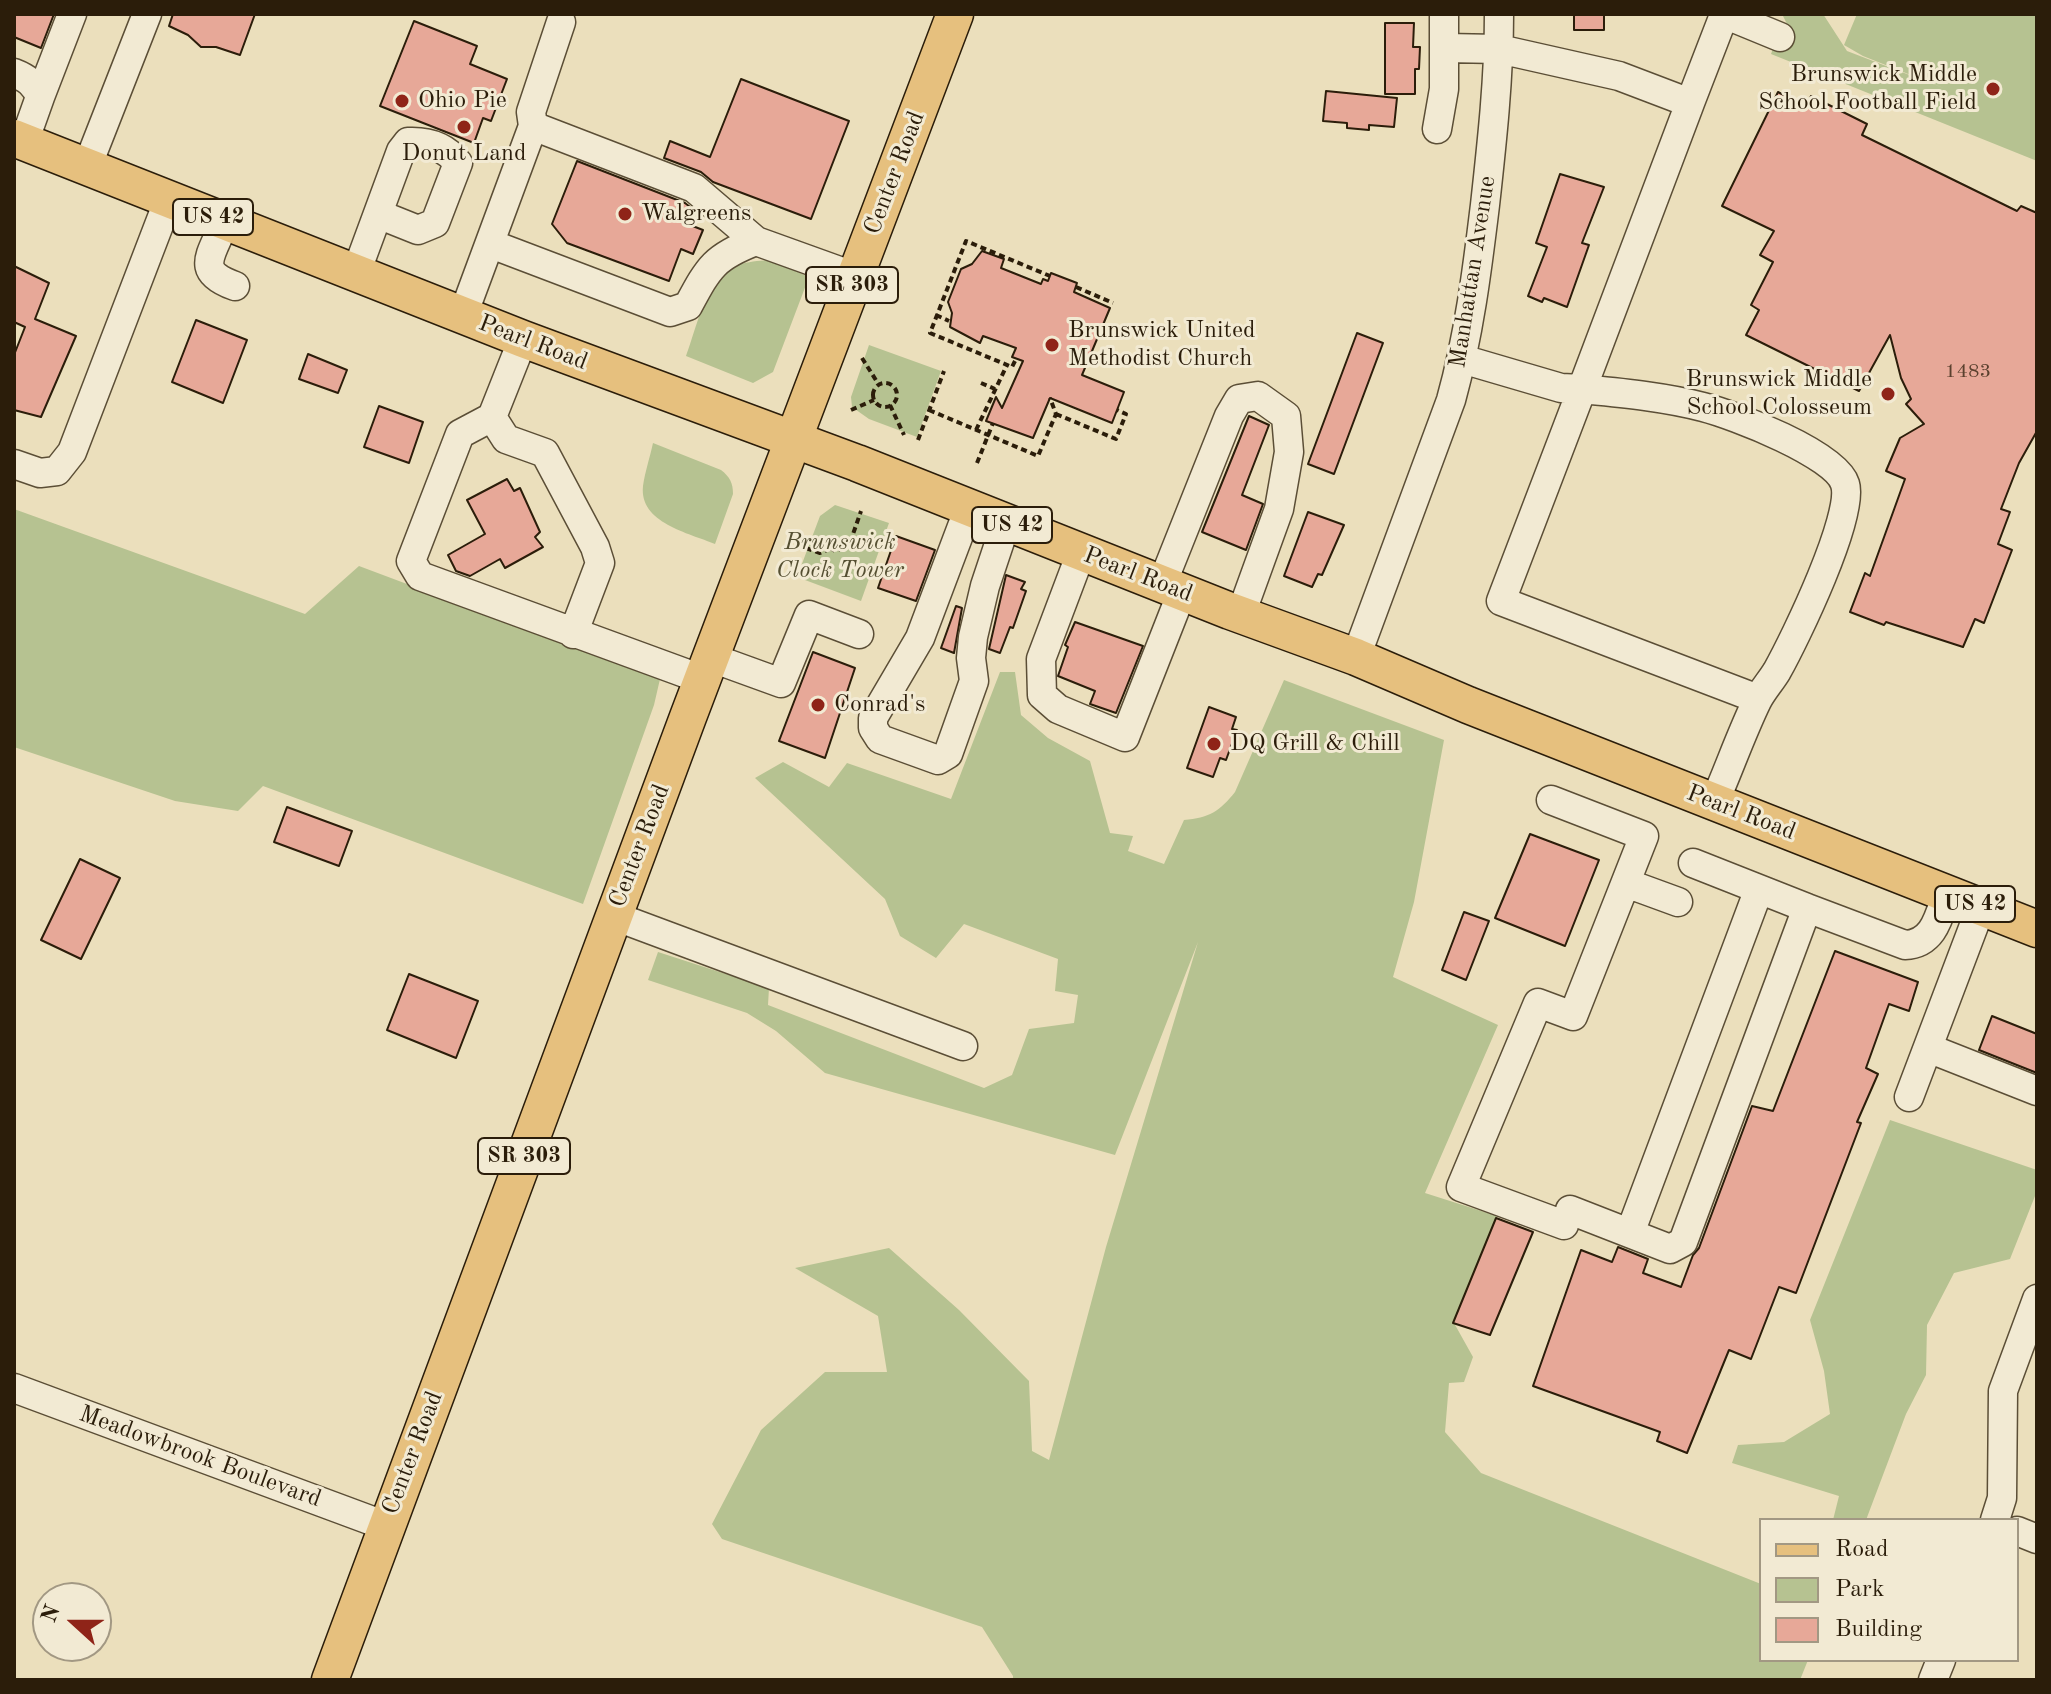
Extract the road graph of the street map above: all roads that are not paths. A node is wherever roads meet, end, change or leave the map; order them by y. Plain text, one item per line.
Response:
1 (72, 14) edge
2 (147, 14) edge
3 (955, 14) edge
4 (1444, 14) edge
5 (1499, 14) edge
6 (1724, 14) edge
7 (561, 22) dead end
8 (1780, 37) dead end
9 (1446, 48) junction
10 (1499, 49) junction
11 (14, 73) edge
12 (40, 97) junction
13 (1690, 103) junction
14 (533, 126) junction
15 (1437, 129) dead end
16 (19, 140) edge
17 (87, 167) junction
18 (169, 199) junction
19 (378, 214) dead end
20 (225, 221) junction
21 (756, 241) junction
22 (491, 244) junction
23 (356, 273) junction
24 (856, 277) junction
25 (235, 286) dead end
26 (463, 315) junction
27 (523, 339) junction
28 (1462, 359) junction
29 (1582, 389) junction
30 (492, 417) junction
31 (793, 441) junction
32 (14, 464) edge
33 (969, 508) junction
34 (1006, 523) junction
35 (1081, 553) junction
36 (1172, 588) junction
37 (1241, 614) junction
38 (573, 634) junction
39 (859, 634) dead end
40 (1356, 657) junction
41 (708, 669) junction
42 (1758, 699) junction
43 (1551, 800) dead end
44 (1714, 803) junction
45 (1693, 863) dead end
46 (1626, 883) junction
47 (1759, 889) junction
48 (1947, 893) junction
49 (1678, 902) dead end
50 (1981, 907) junction
51 (1807, 908) junction
52 (614, 916) junction
53 (2037, 929) edge
54 (1930, 1044) junction
55 (963, 1046) dead end
56 (2037, 1079) edge
57 (2037, 1091) edge
58 (1909, 1097) dead end
59 (1630, 1233) junction
60 (2037, 1299) edge
61 (14, 1388) edge
62 (1996, 1518) edge
63 (386, 1526) junction
64 (334, 1679) edge

1 - 12 street
2 - 17 street
3 - 24 main road, Center Road / SR 303
4 - 9 street
5 - 10 street, Manhattan Avenue
6 - 8 street
6 - 13 street
7 - 14 street
9 - 10 street
9 - 15 street
10 - 13 street
10 - 28 street, Manhattan Avenue
11 - 12 street
12 - 16 street
13 - 29 street
14 - 21 street
14 - 22 street
16 - 17 main road, Pearl Road / US 42
17 - 18 main road, Pearl Road / US 42
18 - 20 main road, Pearl Road / US 42
18 - 32 street
19 - 23 street
20 - 23 main road, Pearl Road / US 42
20 - 25 street
21 - 22 street
21 - 24 street
22 - 26 street
23 - 26 main road, Pearl Road / US 42
24 - 31 main road, Center Road / SR 303
26 - 27 main road, Pearl Road / US 42
27 - 30 street
27 - 31 main road, Pearl Road / US 42
28 - 29 street
28 - 40 street, Manhattan Avenue
29 - 42 street
29 - 42 street
30 - 38 street
30 - 38 street
31 - 33 main road, Pearl Road / US 42
31 - 41 main road, Center Road / SR 303
33 - 34 main road, Pearl Road / US 42
33 - 34 street
34 - 35 main road, Pearl Road / US 42
35 - 36 main road, Pearl Road / US 42
35 - 36 street
36 - 37 main road, Pearl Road / US 42
36 - 37 street
37 - 40 main road, Pearl Road / US 42
38 - 41 street
39 - 41 street
40 - 44 main road, Pearl Road / US 42
41 - 52 main road, Center Road / SR 303
42 - 44 street
43 - 46 street
44 - 48 main road, Pearl Road / US 42
45 - 47 street
46 - 49 street
46 - 59 street
47 - 51 street
47 - 59 street
48 - 50 main road, Pearl Road / US 42
48 - 51 street
50 - 53 main road, Pearl Road / US 42
50 - 54 street
51 - 59 street
52 - 55 street
52 - 63 main road, Center Road / SR 303
54 - 56 street
54 - 57 street
54 - 58 street
60 - 62 street
61 - 63 street, Meadowbrook Boulevard
63 - 64 main road, Center Road / SR 303

